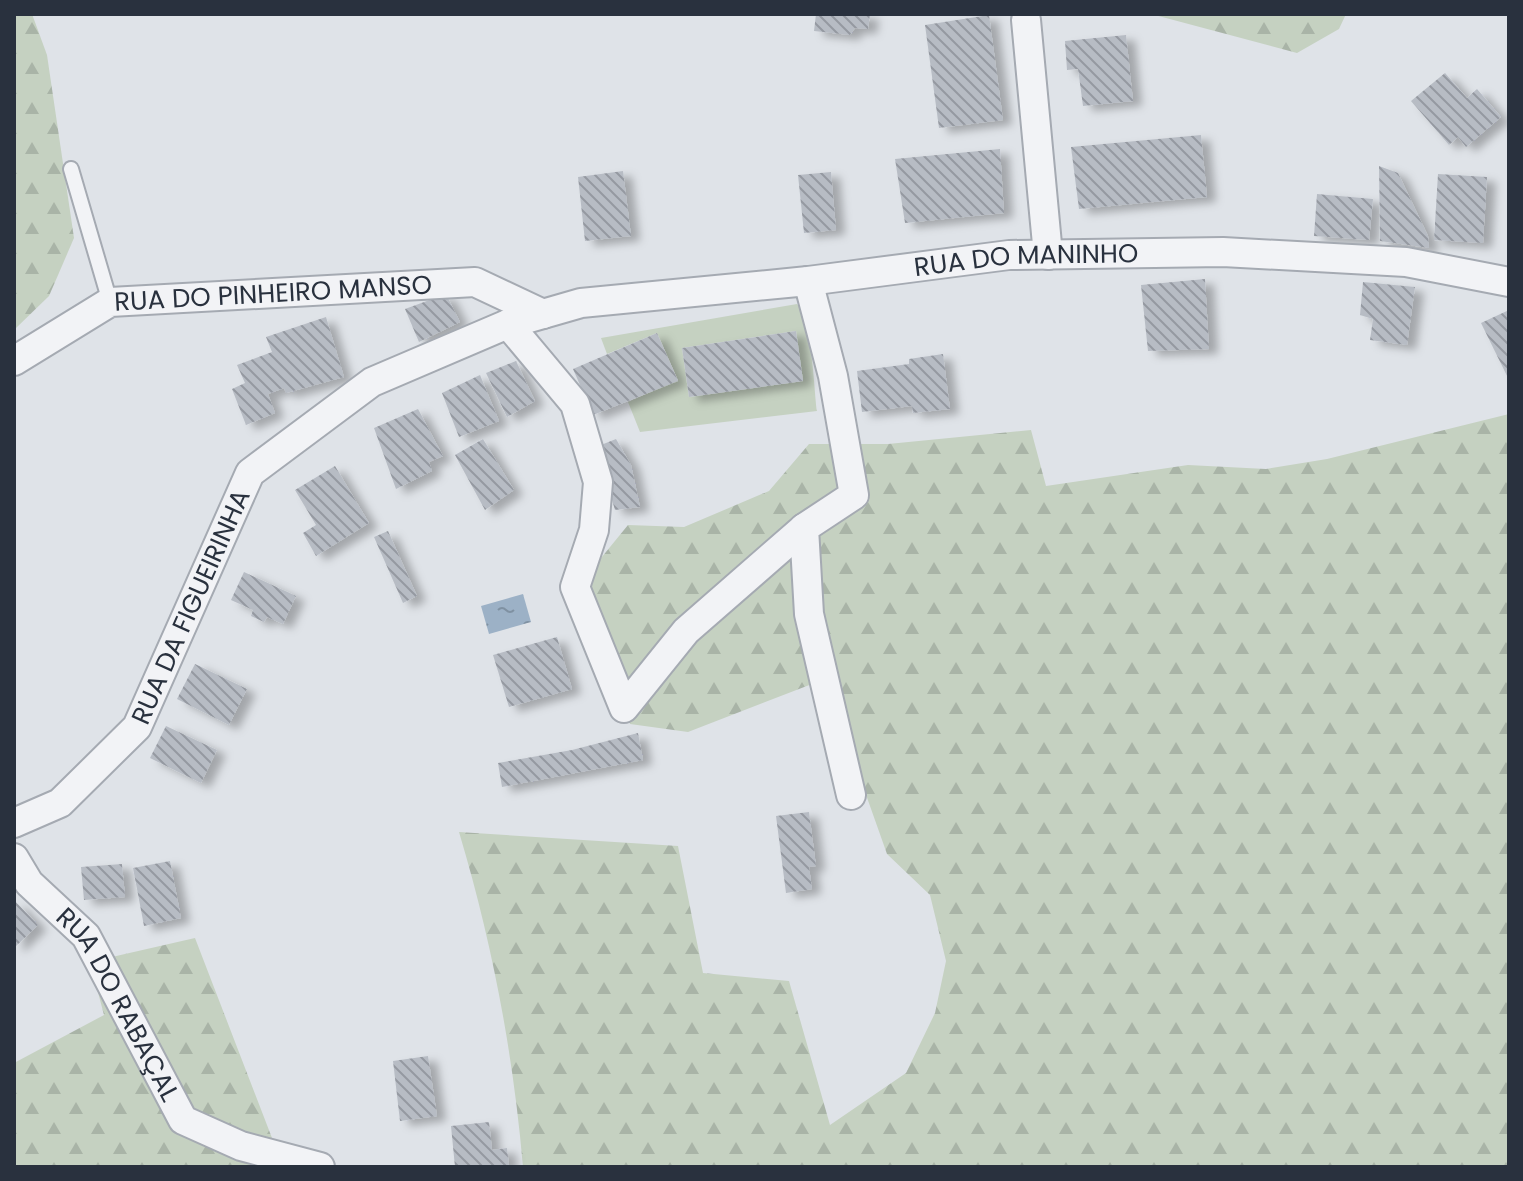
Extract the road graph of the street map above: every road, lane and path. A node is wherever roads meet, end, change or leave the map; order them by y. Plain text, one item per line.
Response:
1 (1026, 20) dead end
2 (71, 169) dead end
3 (1048, 255) junction
4 (808, 281) junction
5 (1509, 282) edge
6 (110, 302) junction
7 (543, 314) junction
8 (508, 324) junction
9 (14, 361) edge
10 (804, 528) junction
11 (851, 795) dead end
12 (14, 823) edge
13 (14, 858) edge
14 (320, 1167) edge

1 - 3 street
2 - 6 lane
3 - 4 street, RUA DO MANINHO
3 - 5 street, RUA DO MANINHO
4 - 7 street, RUA DO MANINHO
4 - 10 street
6 - 7 street, RUA DO PINHEIRO MANSO
6 - 9 street, RUA DO PINHEIRO MANSO
7 - 8 street, RUA DA FIGUEIRINHA
8 - 10 street
8 - 12 street, RUA DA FIGUEIRINHA
10 - 11 street
13 - 14 street, RUA DO RABAÇAL

